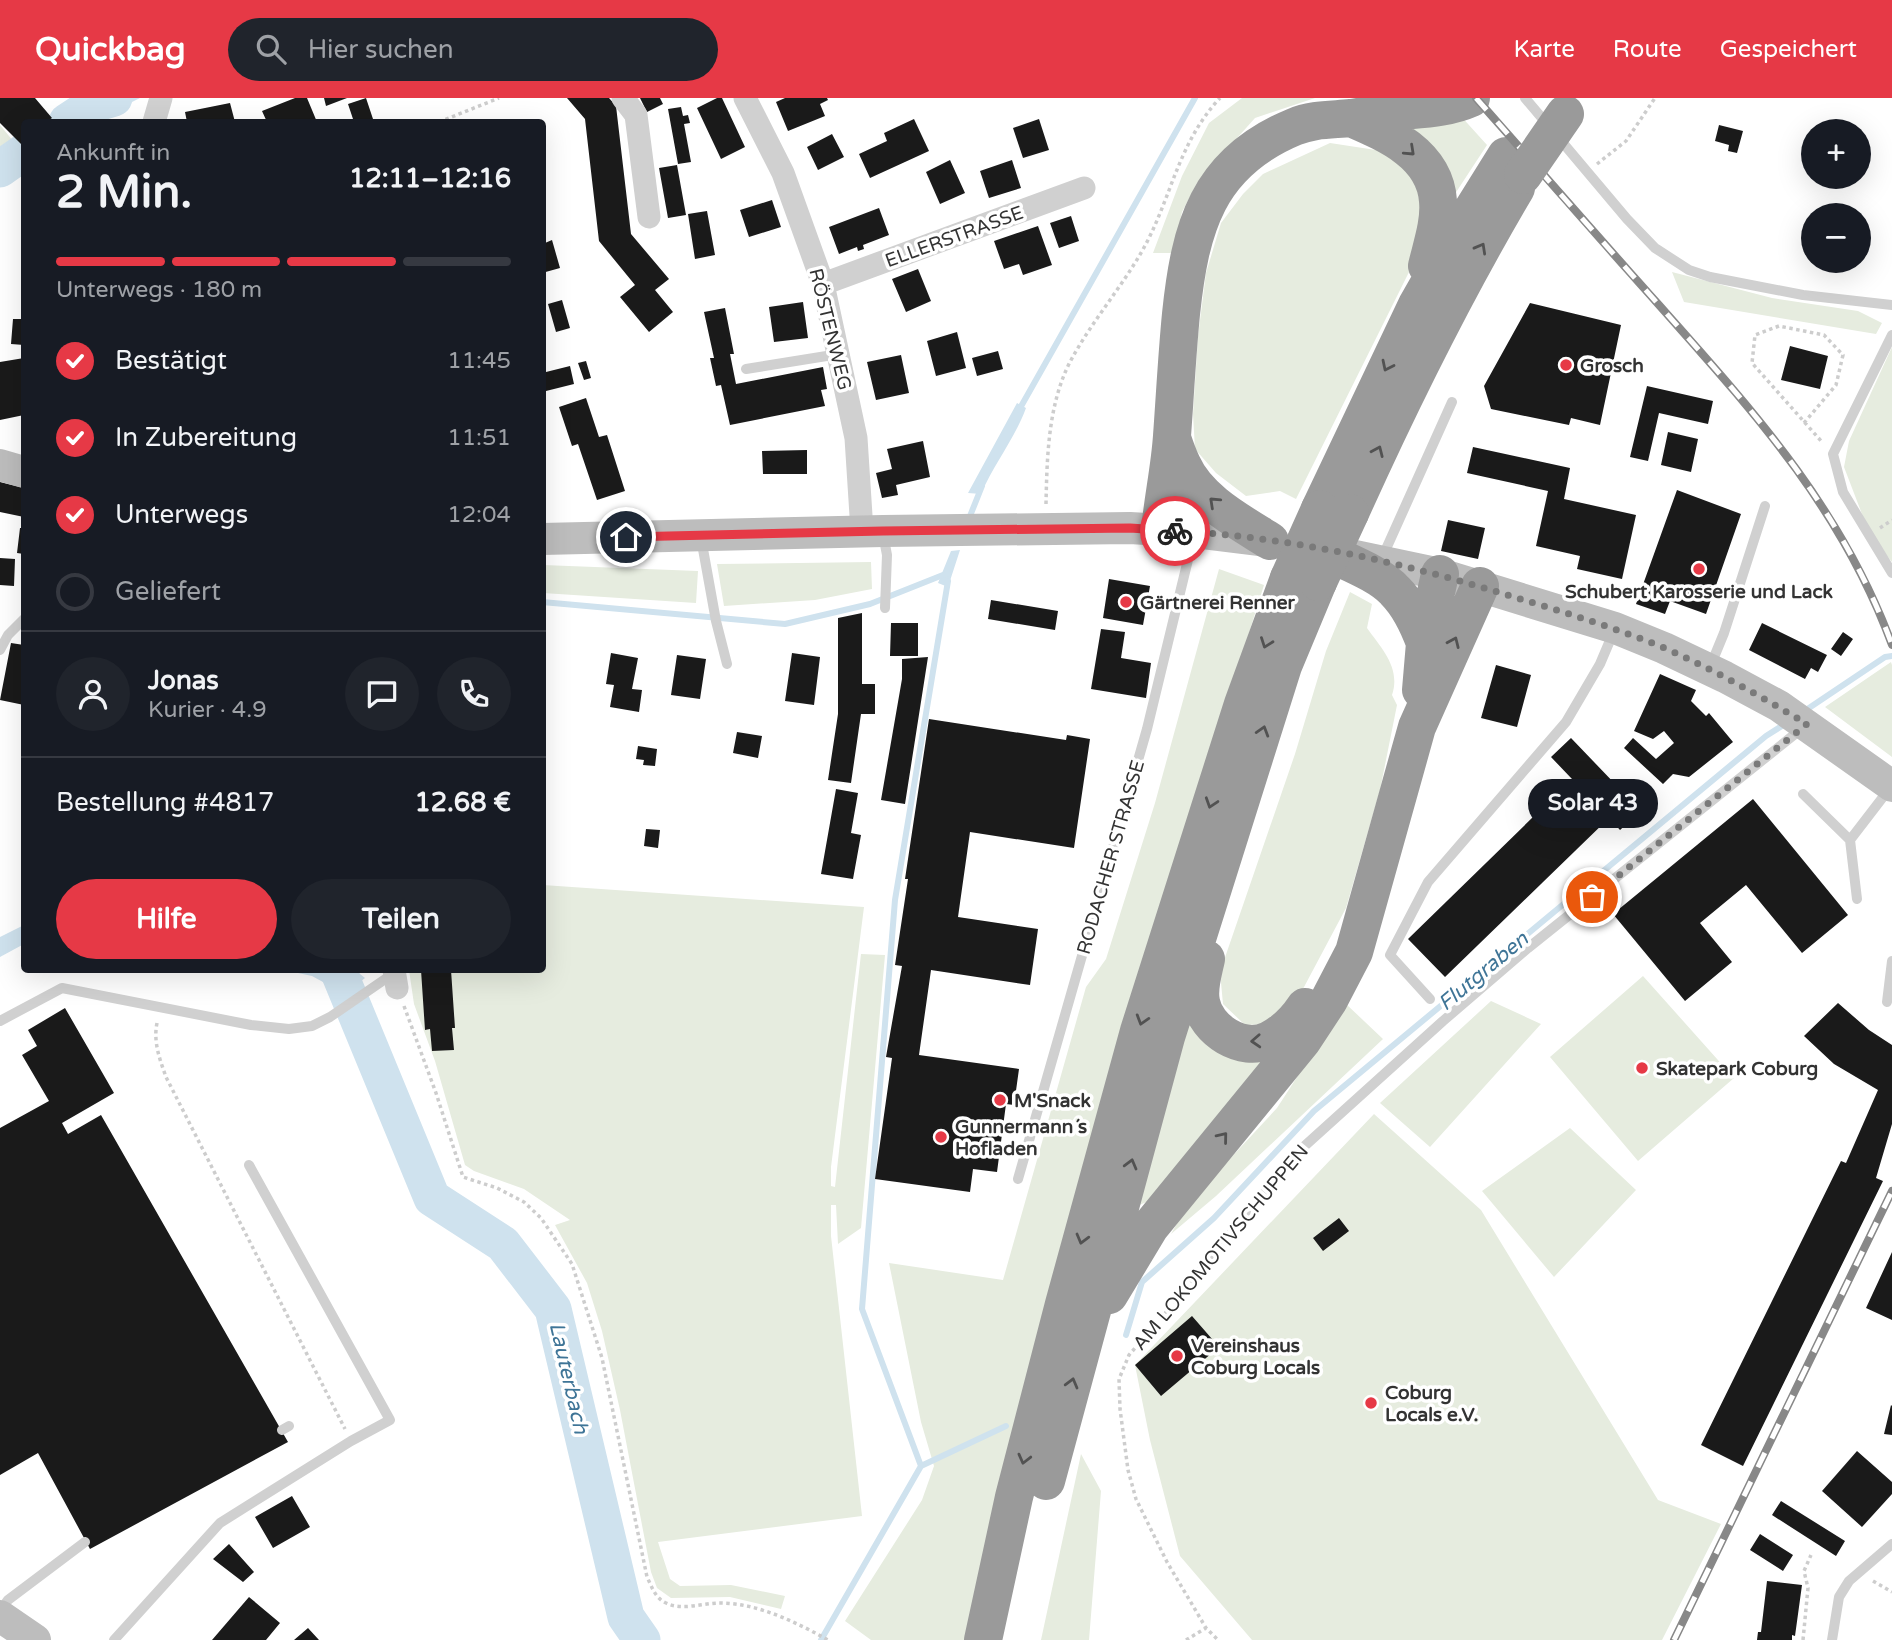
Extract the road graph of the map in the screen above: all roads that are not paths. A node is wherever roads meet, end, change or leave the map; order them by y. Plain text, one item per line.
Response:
1 (161, 98) edge
2 (623, 98) edge
3 (746, 98) edge
4 (1525, 98) edge
5 (1463, 101) edge
6 (1561, 103) edge
7 (1351, 118) junction
8 (156, 119) edge
9 (1515, 166) junction
10 (1084, 188) dead end
11 (649, 217) dead end
12 (824, 284) junction
13 (1417, 305) junction
14 (1892, 305) edge
15 (1892, 335) edge
16 (839, 354) junction
17 (746, 369) dead end
18 (1452, 402) dead end
19 (1172, 438) junction
20 (0, 465) edge
21 (21, 470) edge
22 (1765, 506) dead end
23 (1335, 511) junction
24 (872, 531) junction
25 (1177, 531) junction
26 (701, 535) junction
27 (546, 539) edge
28 (1270, 541) junction
29 (1381, 560) junction
30 (1310, 570) junction
31 (1892, 573) edge
32 (1440, 574) junction
33 (1480, 586) junction
34 (885, 608) dead end
35 (21, 622) edge
36 (1615, 628) junction
37 (1425, 643) junction
38 (0, 650) edge
39 (727, 664) dead end
40 (1709, 669) junction
41 (1797, 718) junction
42 (1417, 727) junction
43 (1892, 786) edge
44 (1803, 794) dead end
45 (1235, 820) junction
46 (1850, 840) junction
47 (1370, 897) junction
48 (1857, 899) dead end
49 (1892, 961) edge
50 (395, 977) edge
51 (1430, 999) dead end
52 (1887, 1002) dead end
53 (0, 1021) edge
54 (248, 1165) dead end
55 (1017, 1179) dead end
56 (1194, 1279) road end
57 (1086, 1332) junction
58 (85, 1542) dead end
59 (1892, 1544) edge
60 (0, 1614) edge
61 (35, 1640) edge
62 (114, 1640) edge
63 (983, 1640) edge
64 (1009, 1640) edge
65 (1832, 1640) edge

1 - 8 street
2 - 11 street
3 - 12 street, RÖSTENWEG
4 - 14 lane
5 - 7 highway
6 - 9 highway
7 -> 13 highway
7 - 19 highway
9 - 13 highway
23 -> 9 highway
10 - 12 street, ELLERSTRASSE
12 - 16 street, RÖSTENWEG
13 -> 23 highway
15 - 31 lane
16 - 17 lane
16 - 24 street, RÖSTENWEG
18 - 29 lane
19 - 25 highway
28 -> 19 highway
20 - 21 street
22 - 40 lane
23 - 30 highway, bridge
24 - 25 street
24 - 26 street
24 - 34 lane
25 - 28 street
25 - 55 lane, RODACHER STRASSE
26 - 27 street
26 - 39 lane
28 - 30 street
29 - 30 street
29 - 32 street
30 - 37 highway
45 -> 30 highway
30 -> 63 highway
32 - 33 street
32 - 37 highway
33 - 36 street
42 -> 33 highway
35 - 38 lane
36 - 40 street
36 - 51 lane
37 - 42 highway
40 - 41 street
41 - 43 street
41 - 56 lane, AM LOKOMOTIVSCHUPPEN
42 - 47 highway
43 - 46 lane
44 - 46 lane
47 -> 45 highway
57 -> 45 highway
46 - 48 lane
57 -> 47 highway
49 - 52 lane
50 - 53 lane
54 - 62 lane
64 -> 57 highway
58 - 60 lane
59 - 65 lane
60 - 61 street

